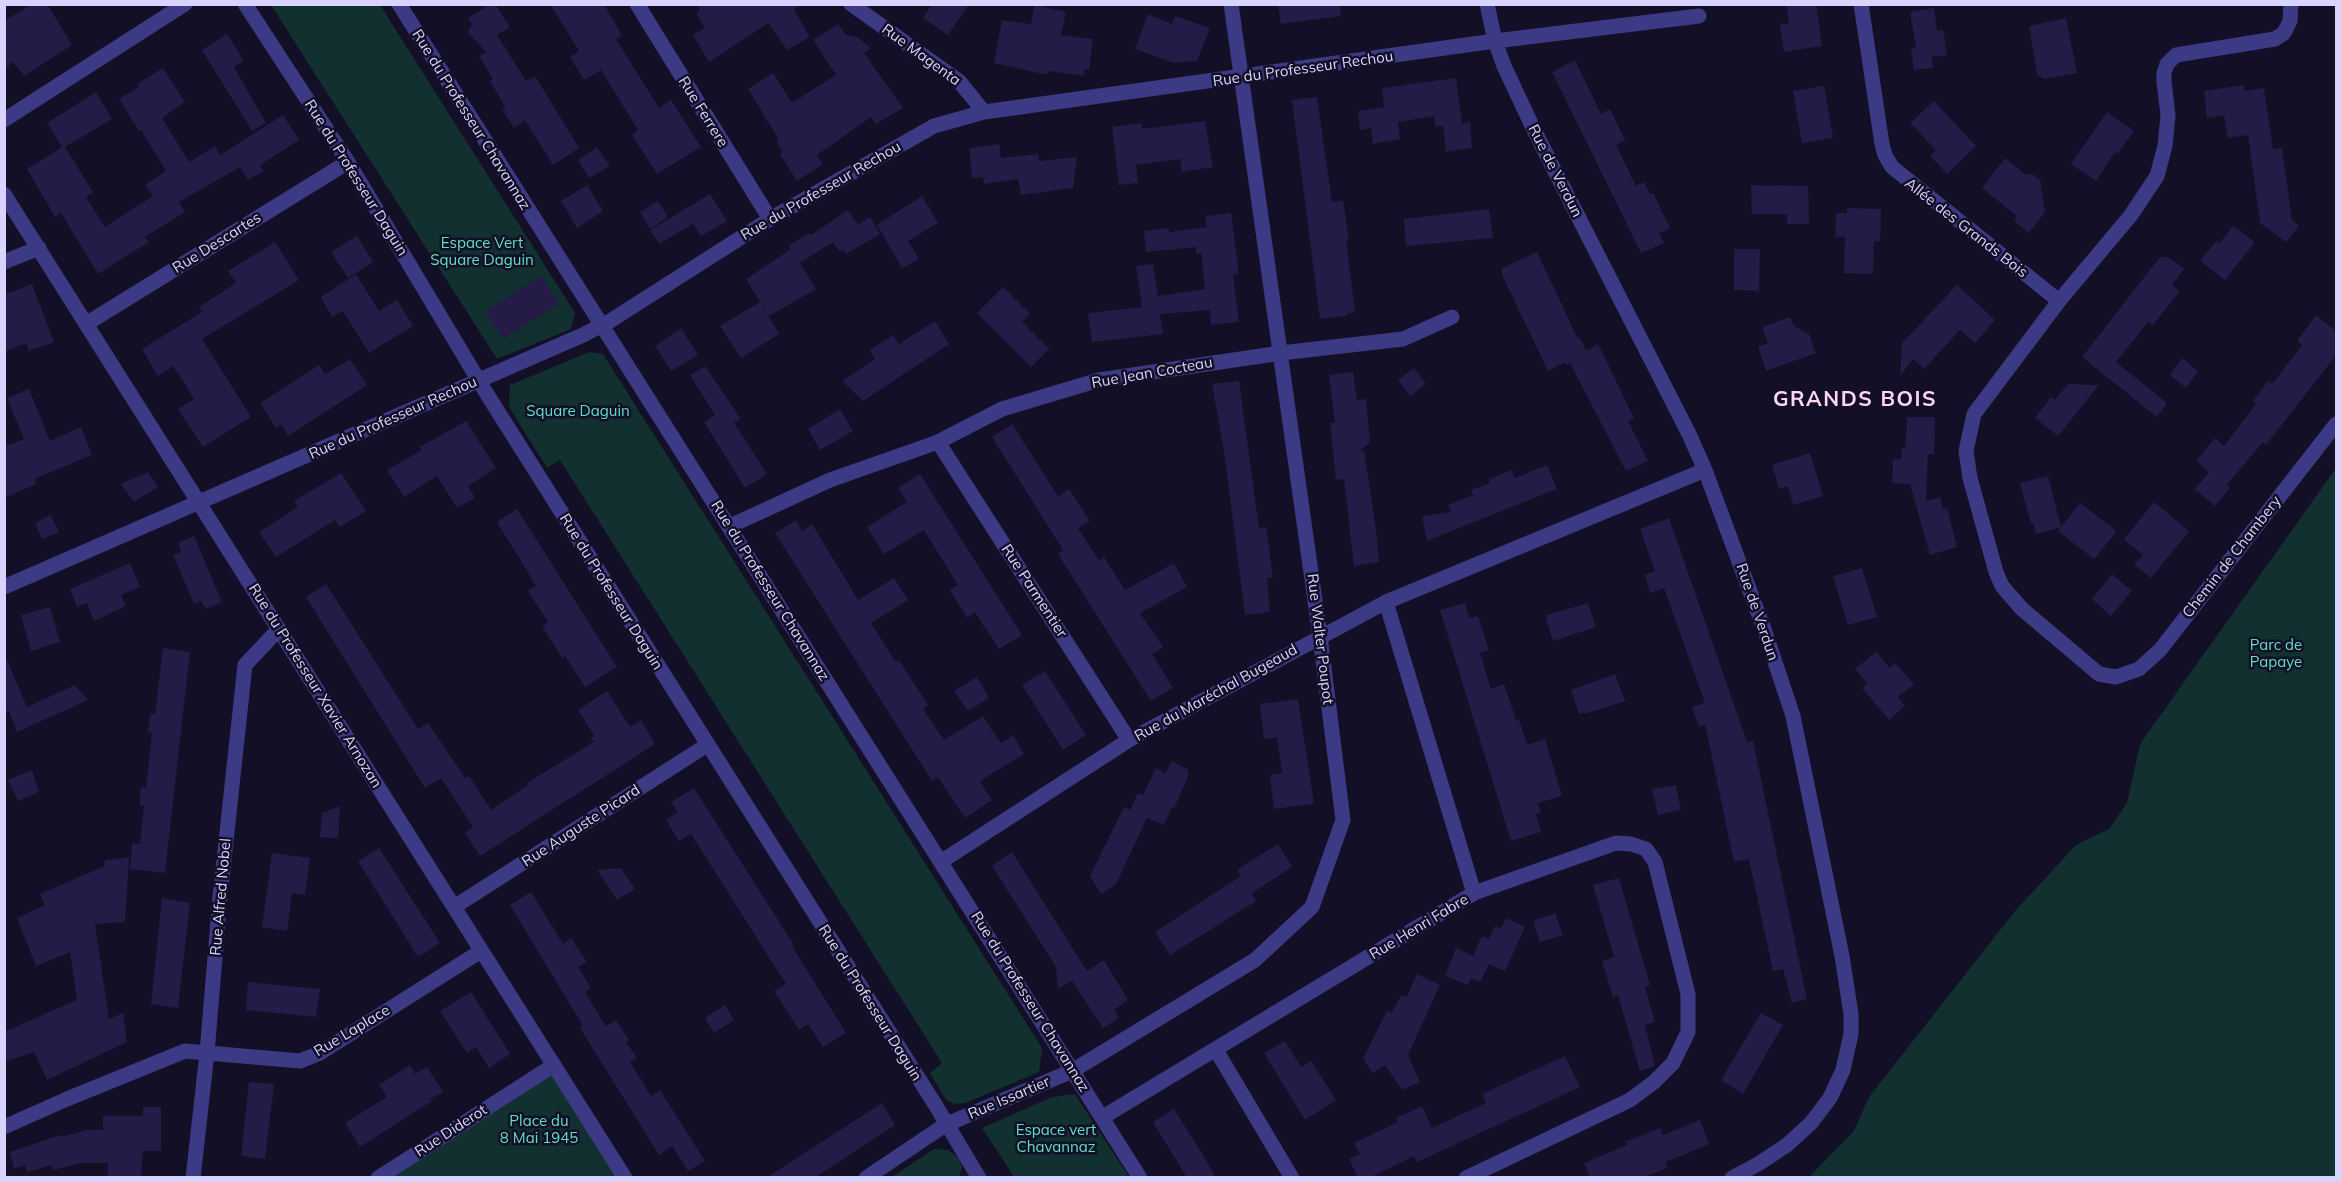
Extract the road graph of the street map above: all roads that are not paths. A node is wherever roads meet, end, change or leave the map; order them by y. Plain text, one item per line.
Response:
1 (185, 4) edge
2 (245, 4) edge
3 (399, 4) edge
4 (637, 4) edge
5 (850, 4) edge
6 (1231, 4) edge
7 (1487, 4) edge
8 (1861, 4) edge
9 (2291, 4) edge
10 (1699, 16) dead end
11 (1495, 41) junction
12 (1242, 78) junction
13 (984, 112) junction
14 (4, 120) edge
15 (348, 162) junction
16 (4, 194) edge
17 (770, 219) junction
18 (39, 248) junction
19 (4, 262) edge
20 (2059, 301) junction
21 (1452, 316) dead end
22 (86, 324) junction
23 (601, 326) junction
24 (1281, 353) junction
25 (479, 381) junction
26 (2337, 424) edge
27 (938, 442) junction
28 (1705, 470) junction
29 (200, 503) junction
30 (730, 526) junction
31 (4, 587) edge
32 (1386, 602) junction
33 (279, 629) junction
34 (1320, 636) junction
35 (1130, 740) junction
36 (707, 745) junction
37 (942, 861) junction
38 (1474, 893) junction
39 (454, 907) junction
40 (481, 951) junction
41 (1216, 1050) junction
42 (207, 1053) junction
43 (554, 1065) junction
44 (1072, 1071) junction
45 (1103, 1117) junction
46 (945, 1125) junction
47 (4, 1127) edge
48 (978, 1177) edge
49 (194, 1178) edge
50 (378, 1178) edge
51 (625, 1178) edge
52 (866, 1178) edge
53 (1140, 1178) edge
54 (1292, 1178) edge
55 (1466, 1178) edge
56 (1732, 1178) edge

1 - 14 street
2 - 15 street, Rue du Professeur Daguin
3 - 23 street, Rue du Professeur Chavannaz
4 - 17 street, Rue Ferrere
5 - 13 street, Rue Magenta
6 - 12 street, Rue Walter Poupot
7 - 11 street, Rue de Verdun
8 - 20 street, Allée des Grands Bois
9 - 20 street
10 - 11 street, Rue du Professeur Rechou
11 - 12 street, Rue du Professeur Rechou
11 - 28 street, Rue de Verdun
12 - 13 street, Rue du Professeur Rechou
12 - 24 street, Rue Walter Poupot
13 - 17 street, Rue du Professeur Rechou
15 - 22 street, Rue Descartes
15 - 25 street, Rue du Professeur Daguin
16 - 18 street, Rue du Professeur Xavier Arnozan
17 - 23 street, Rue du Professeur Rechou
18 - 19 street
18 - 22 street, Rue du Professeur Xavier Arnozan
20 - 26 street, Chemin de Chambery
21 - 24 street, Rue Jean Cocteau
22 - 29 street, Rue du Professeur Xavier Arnozan
23 - 25 street, Rue du Professeur Rechou
23 - 30 street, Rue du Professeur Chavannaz
24 - 27 street, Rue Jean Cocteau
24 - 34 street, Rue Walter Poupot
25 - 29 street, Rue du Professeur Rechou
25 - 36 street, Rue du Professeur Daguin
27 - 30 street, Rue Jean Cocteau
27 - 35 street, Rue Parmentier
28 - 32 street, Rue du Maréchal Bugeaud
28 - 56 street, Rue de Verdun
29 - 31 street, Rue du Professeur Rechou
29 - 33 street, Rue du Professeur Xavier Arnozan
30 - 37 street, Rue du Professeur Chavannaz
32 - 34 street, Rue du Maréchal Bugeaud
32 - 38 street, Rue Henri Fabre
33 - 39 street, Rue du Professeur Xavier Arnozan
33 - 42 street, Rue Alfred Nobel
34 - 35 street, Rue du Maréchal Bugeaud
34 - 44 street, Rue Walter Poupot
35 - 37 street, Rue du Maréchal Bugeaud
36 - 39 street, Rue Auguste Picard
36 - 46 street, Rue du Professeur Daguin
37 - 44 street, Rue du Professeur Chavannaz
38 - 41 street, Rue Henri Fabre
38 - 55 street
39 - 40 street, Rue du Professeur Xavier Arnozan
40 - 42 street, Rue Laplace
40 - 43 street, Rue du Professeur Xavier Arnozan
41 - 45 street, Rue Henri Fabre
41 - 54 street
42 - 47 street, Rue Laplace
42 - 49 street, Rue Alfred Nobel
43 - 50 street, Rue Diderot
43 - 51 street, Rue du Professeur Xavier Arnozan
44 - 45 street, Rue du Professeur Chavannaz
44 - 46 street, Rue Issartier
45 - 53 street, Rue du Professeur Chavannaz
46 - 48 street, Rue du Professeur Daguin
46 - 52 street, Rue Issartier

